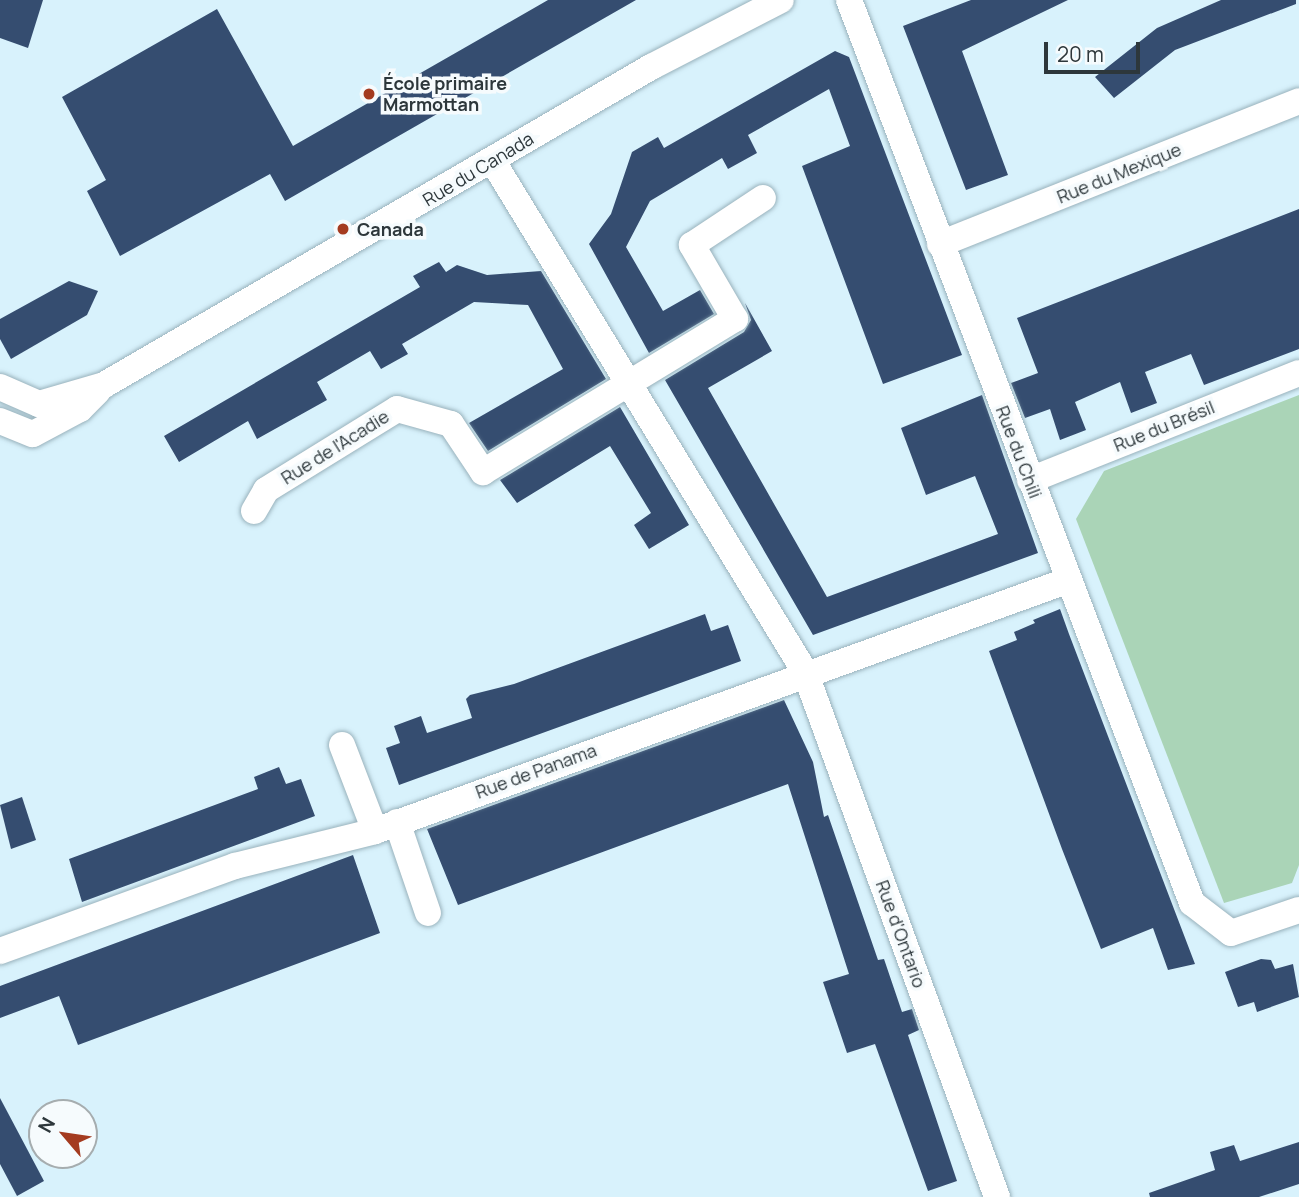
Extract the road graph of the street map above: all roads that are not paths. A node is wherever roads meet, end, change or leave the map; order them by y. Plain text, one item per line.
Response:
1 (780, 0) edge
2 (849, 0) edge
3 (1299, 101) edge
4 (492, 160) junction
5 (763, 198) dead end
6 (940, 244) junction
7 (1299, 373) edge
8 (630, 383) junction
9 (104, 385) junction
10 (0, 387) edge
11 (0, 421) edge
12 (1030, 480) junction
13 (254, 512) dead end
14 (1069, 580) junction
15 (805, 672) junction
16 (342, 745) dead end
17 (386, 827) junction
18 (1299, 910) edge
19 (428, 913) dead end
20 (0, 951) edge
21 (998, 1197) edge

1 - 4 street, Rue du Canada
2 - 6 street, Rue du Chili
3 - 6 street, Rue du Mexique
4 - 8 street
4 - 9 street, Rue du Canada
5 - 8 street, Rue de l'Acadie
6 - 12 street, Rue du Chili
7 - 12 street, Rue du Brésil
8 - 13 street, Rue de l'Acadie
8 - 15 street
9 - 10 street, Rue du Canada
9 - 11 street, Rue du Canada
12 - 14 street, Rue du Chili
14 - 15 street, Rue de Panama
14 - 18 street, Rue du Chili
15 - 17 street, Rue de Panama
15 - 21 street, Rue d'Ontario
16 - 17 street
17 - 19 street
17 - 20 street, Rue de Panama

